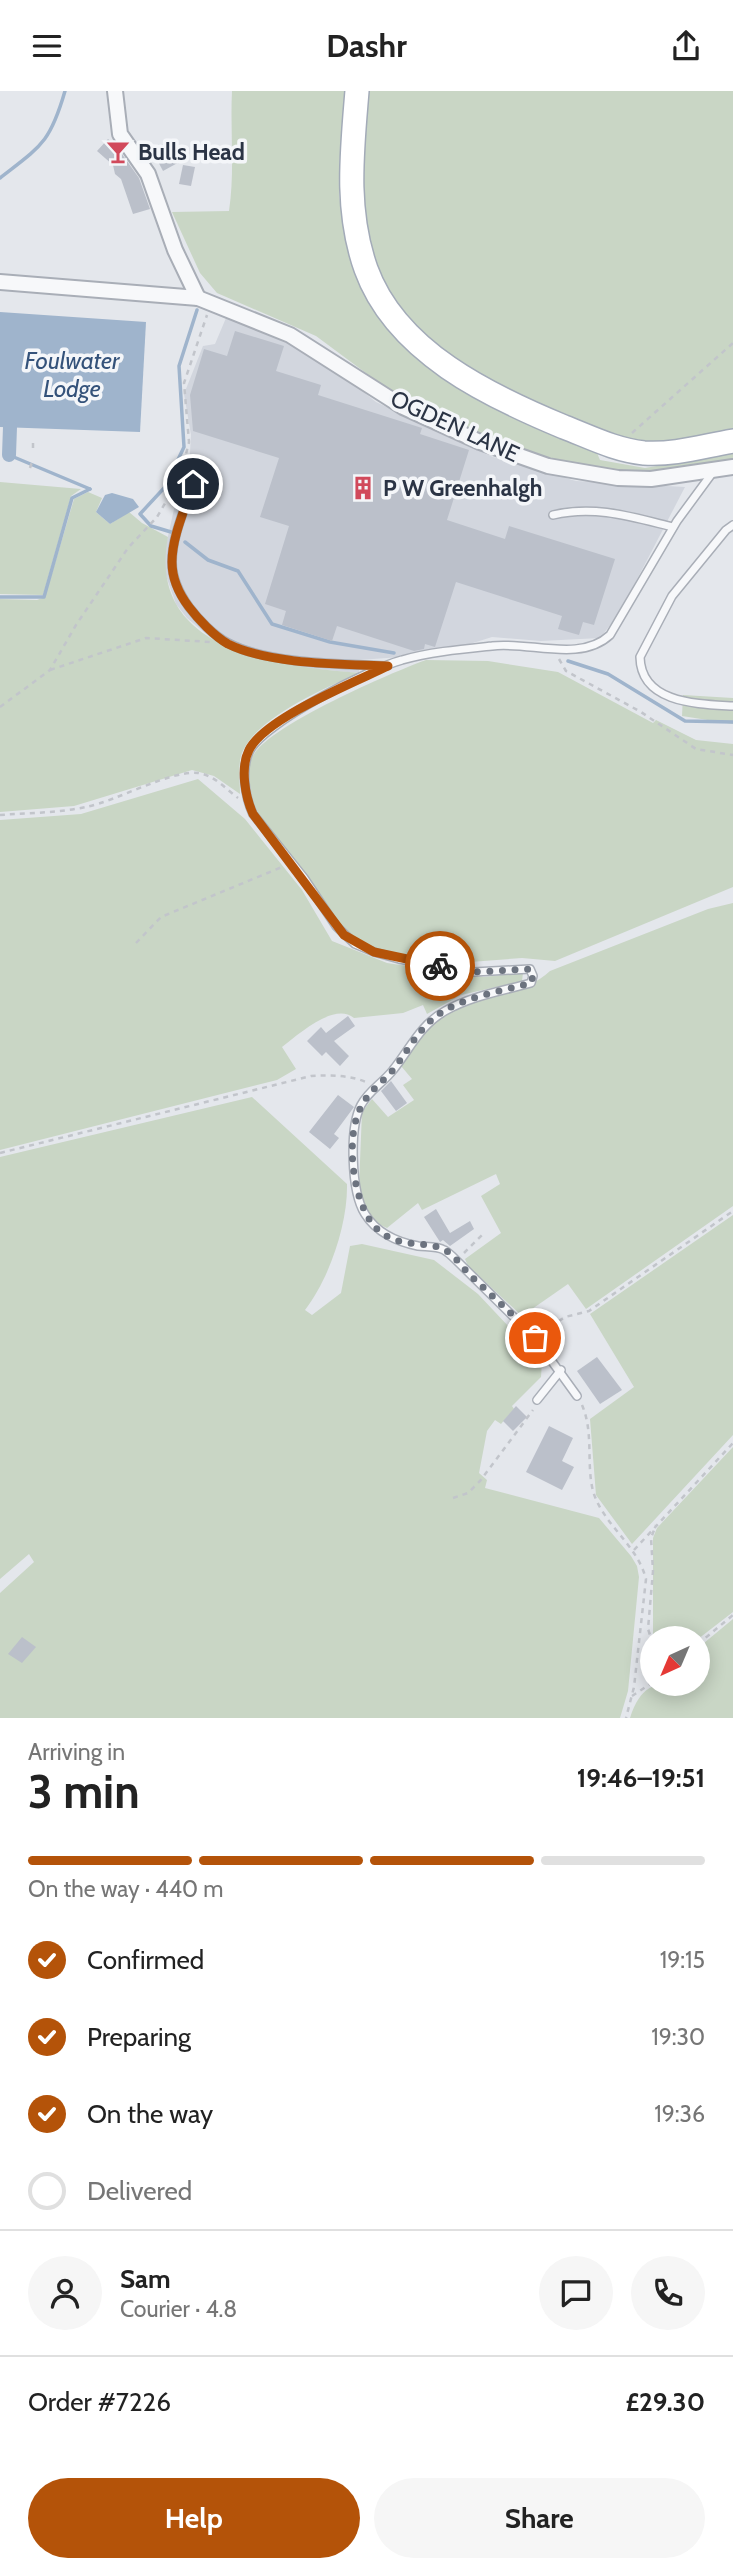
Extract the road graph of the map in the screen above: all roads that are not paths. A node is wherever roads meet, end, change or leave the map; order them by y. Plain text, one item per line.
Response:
1 (115, 91) edge
2 (357, 91) edge
3 (0, 282) edge
4 (204, 301) junction
5 (733, 441) edge
6 (733, 467) edge
7 (715, 468) junction
8 (193, 484) dead end
9 (553, 516) dead end
10 (733, 525) edge
11 (673, 527) junction
12 (388, 666) junction
13 (733, 706) edge
14 (561, 1370) junction
15 (577, 1396) road end
16 (537, 1400) road end

1 - 4 street
2 - 5 main road
3 - 4 street, OGDEN LANE
4 - 7 street, OGDEN LANE
6 - 7 street, OGDEN LANE
7 - 11 lane
8 - 12 lane
9 - 11 lane
10 - 13 lane
11 - 12 lane
12 - 14 lane
14 - 15 lane
14 - 16 lane

